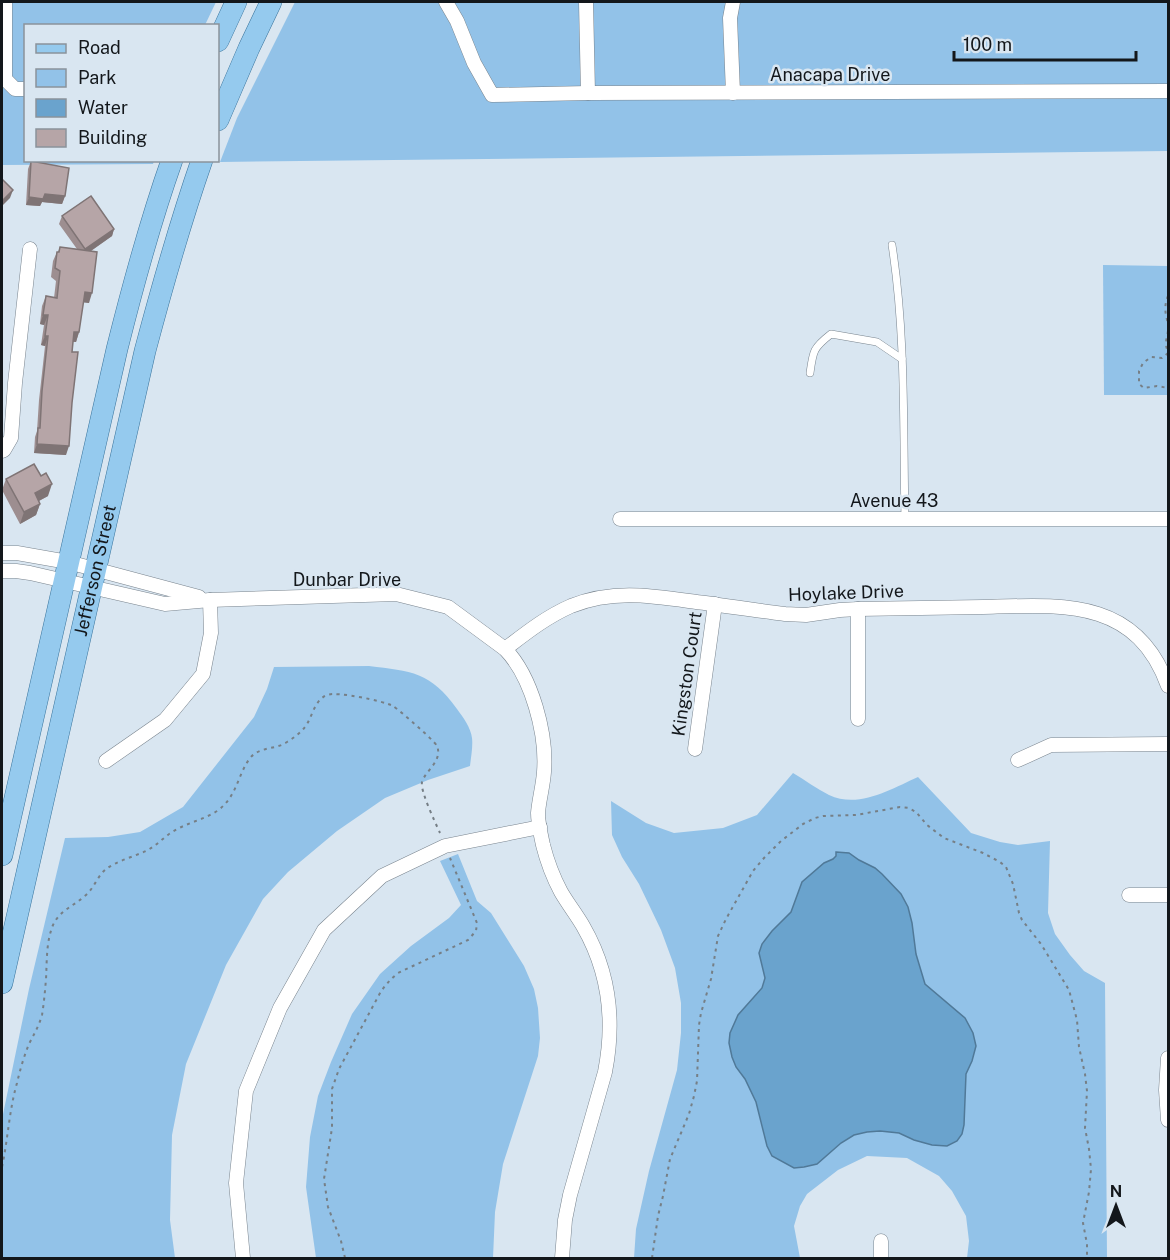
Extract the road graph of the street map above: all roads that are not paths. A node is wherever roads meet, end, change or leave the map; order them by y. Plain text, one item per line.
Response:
1 (5, 2) edge
2 (236, 2) edge
3 (271, 2) edge
4 (446, 2) edge
5 (586, 2) edge
6 (733, 2) edge
7 (219, 39) edge
8 (20, 89) edge
9 (1168, 91) edge
10 (588, 93) junction
11 (733, 93) junction
12 (219, 118) edge
13 (171, 162) edge
14 (201, 162) edge
15 (892, 245) dead end
16 (30, 249) dead end
17 (902, 358) junction
18 (810, 374) dead end
19 (3, 451) edge
20 (620, 519) dead end
21 (904, 519) junction
22 (1168, 519) edge
23 (2, 553) edge
24 (2, 571) edge
25 (80, 575) junction
26 (210, 600) junction
27 (715, 604) junction
28 (858, 609) junction
29 (505, 649) junction
30 (1168, 686) edge
31 (858, 719) dead end
32 (1168, 744) edge
33 (695, 749) dead end
34 (1018, 760) dead end
35 (106, 761) dead end
36 (540, 827) junction
37 (2, 855) edge
38 (1129, 895) dead end
39 (1168, 895) edge
40 (2, 983) edge
41 (1168, 1058) edge
42 (1168, 1120) edge
43 (881, 1241) dead end
44 (243, 1258) edge
45 (562, 1258) edge
46 (881, 1258) edge

1 - 8 street
2 - 7 main road
3 - 12 main road
4 - 10 street, Anacapa Drive
5 - 10 street
6 - 11 street
9 - 11 street, Anacapa Drive
10 - 11 street, Anacapa Drive
13 - 25 main road, Jefferson Street
14 - 25 main road, Jefferson Street
15 - 17 lane
16 - 19 street
17 - 18 lane
17 - 21 lane
20 - 21 street, Avenue 43
21 - 22 street, Avenue 43
23 - 25 street
24 - 25 street
25 - 26 street, Dunbar Drive
25 - 37 main road, Jefferson Street
25 - 40 main road, Jefferson Street
26 - 29 street, Dunbar Drive
26 - 35 street
27 - 28 street, Hoylake Drive
27 - 29 street, Hoylake Drive
27 - 33 street, Kingston Court
28 - 30 street, Hoylake Drive
28 - 31 street
29 - 36 street
32 - 34 street
36 - 44 street
36 - 45 street
38 - 39 street
41 - 42 street
43 - 46 street

